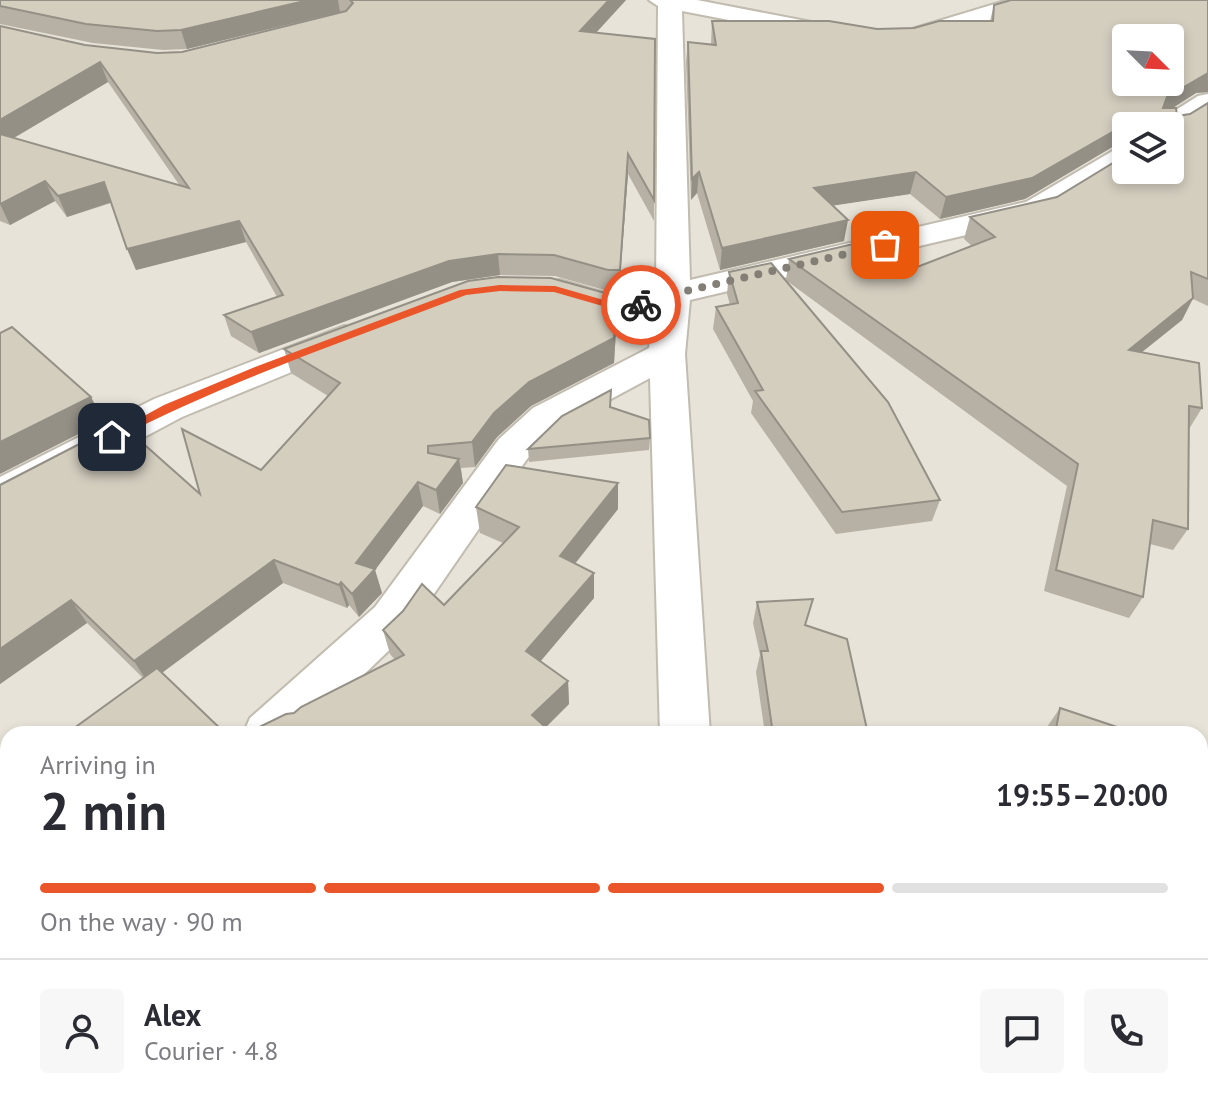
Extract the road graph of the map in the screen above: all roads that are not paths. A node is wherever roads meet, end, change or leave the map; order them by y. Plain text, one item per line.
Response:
1 (667, 0) edge
2 (1033, 0) edge
3 (1208, 102) edge
4 (1184, 117) edge
5 (1112, 163) edge
6 (528, 289) edge
7 (672, 300) junction
8 (376, 325) edge
9 (667, 354) junction
10 (0, 495) edge
11 (277, 726) edge
12 (685, 726) edge

1 - 2 street
1 - 7 street
3 - 4 street
5 - 7 street
6 - 7 street
7 - 9 street
8 - 10 street
9 - 11 street
9 - 12 street

